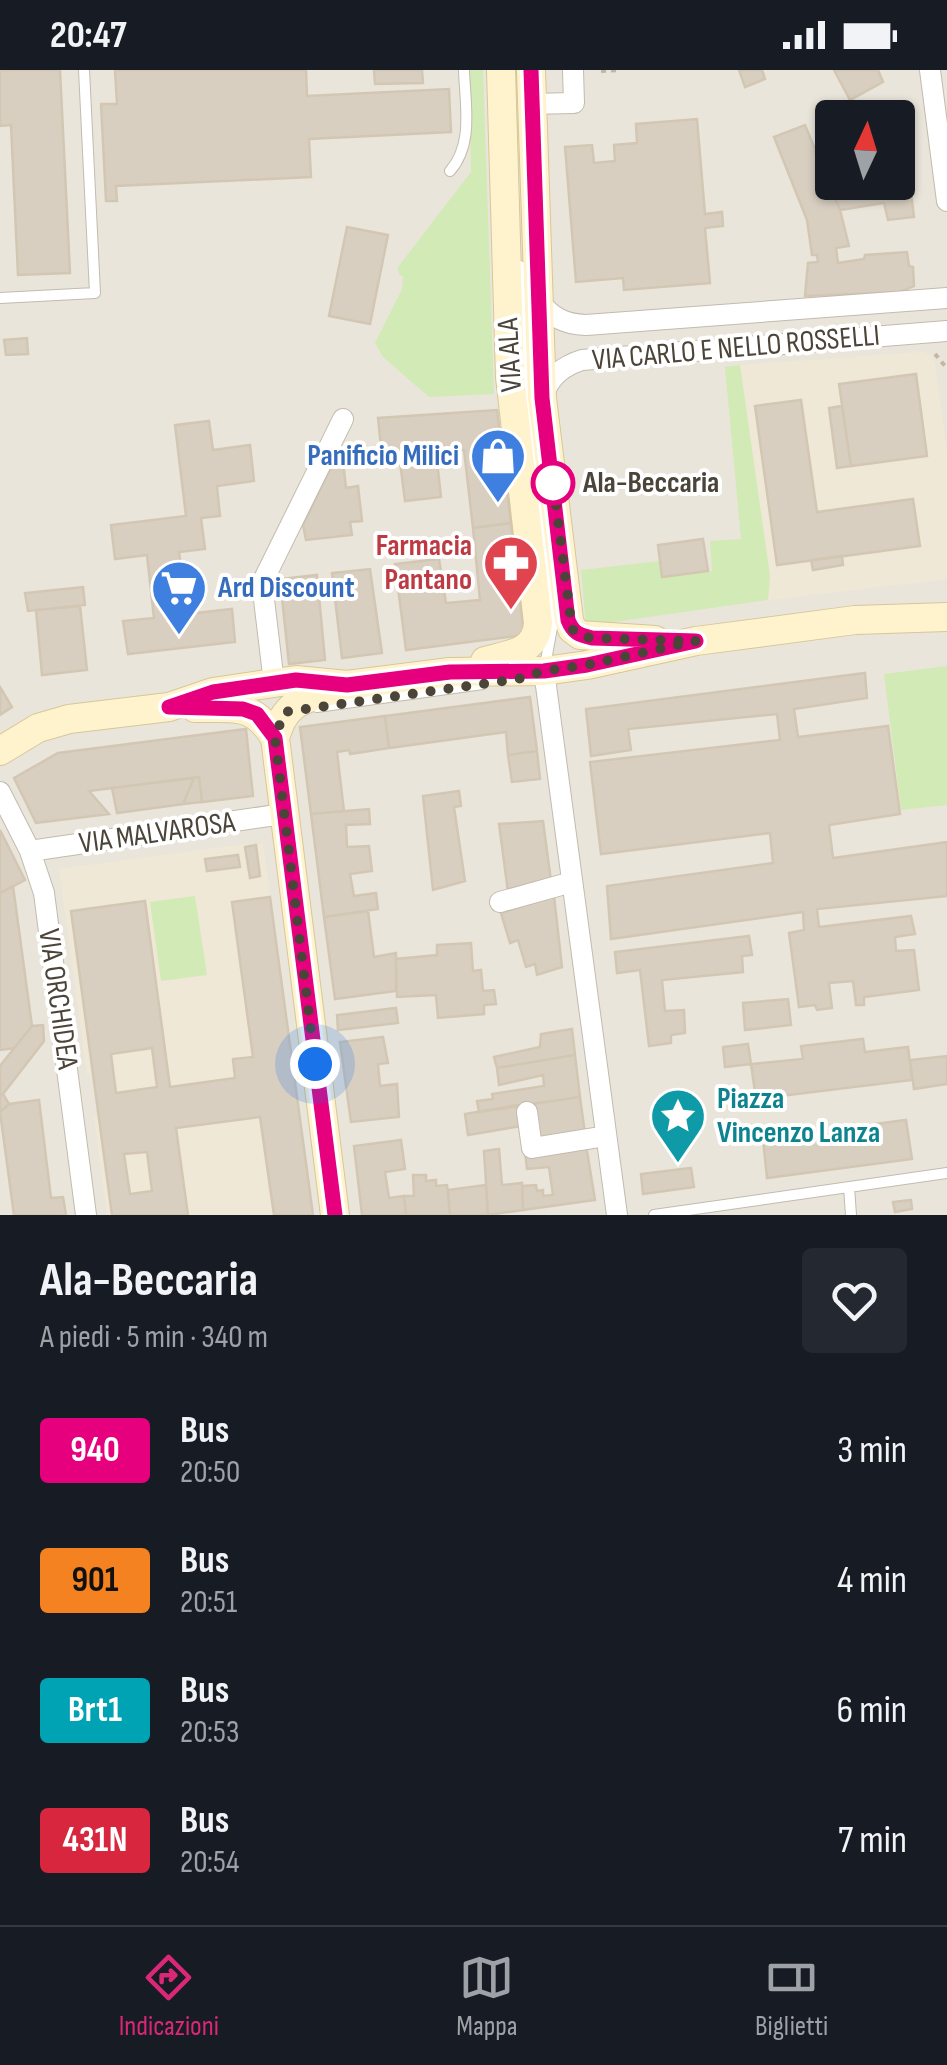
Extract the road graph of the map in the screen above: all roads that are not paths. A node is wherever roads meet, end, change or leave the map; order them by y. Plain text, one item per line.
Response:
1 (84, 70) edge
2 (464, 70) edge
3 (531, 70) edge
4 (573, 70) edge
5 (930, 70) edge
6 (501, 71) edge
7 (530, 104) junction
8 (450, 171) dead end
9 (947, 201) edge
10 (520, 253) dead end
11 (0, 298) edge
12 (947, 298) edge
13 (537, 300) junction
14 (947, 331) edge
15 (542, 398) junction
16 (343, 419) dead end
17 (947, 598) edge
18 (947, 617) edge
19 (855, 620) junction
20 (696, 641) junction
21 (544, 671) junction
22 (450, 672) junction
23 (274, 683) junction
24 (347, 685) junction
25 (169, 707) junction
26 (272, 721) junction
27 (0, 751) edge
28 (0, 792) edge
29 (282, 814) junction
30 (30, 851) junction
31 (572, 882) junction
32 (500, 902) dead end
33 (526, 1112) dead end
34 (606, 1136) junction
35 (947, 1173) edge
36 (849, 1187) junction
37 (607, 1214) edge
38 (86, 1215) edge
39 (334, 1215) edge
40 (654, 1215) edge
41 (851, 1215) edge

1 - 11 lane
2 - 8 lane
3 - 7 main road, VIA ALA
4 - 7 street
5 - 9 street
6 - 22 main road, VIA ALA
7 - 13 main road, VIA ALA
10 - 21 lane
12 - 13 street, VIA CARLO E NELLO ROSSELLI
13 - 15 main road, VIA ALA
14 - 15 street, VIA CARLO E NELLO ROSSELLI
15 - 20 main road, VIA ALA
16 - 23 street
17 - 19 main road
18 - 19 main road
19 - 20 main road
20 - 21 main road
21 - 22 main road
21 - 26 lane
21 - 31 street
22 - 24 main road
23 - 24 main road
23 - 25 main road
24 - 26 main road
25 - 26 main road
25 - 27 main road
26 - 29 main road
28 - 30 street, VIA ORCHIDEA
29 - 30 street, VIA MALVAROSA
29 - 39 main road
30 - 38 street, VIA ORCHIDEA
31 - 32 street
31 - 34 street
33 - 34 street
34 - 37 street
35 - 36 lane
36 - 40 lane
36 - 41 lane

